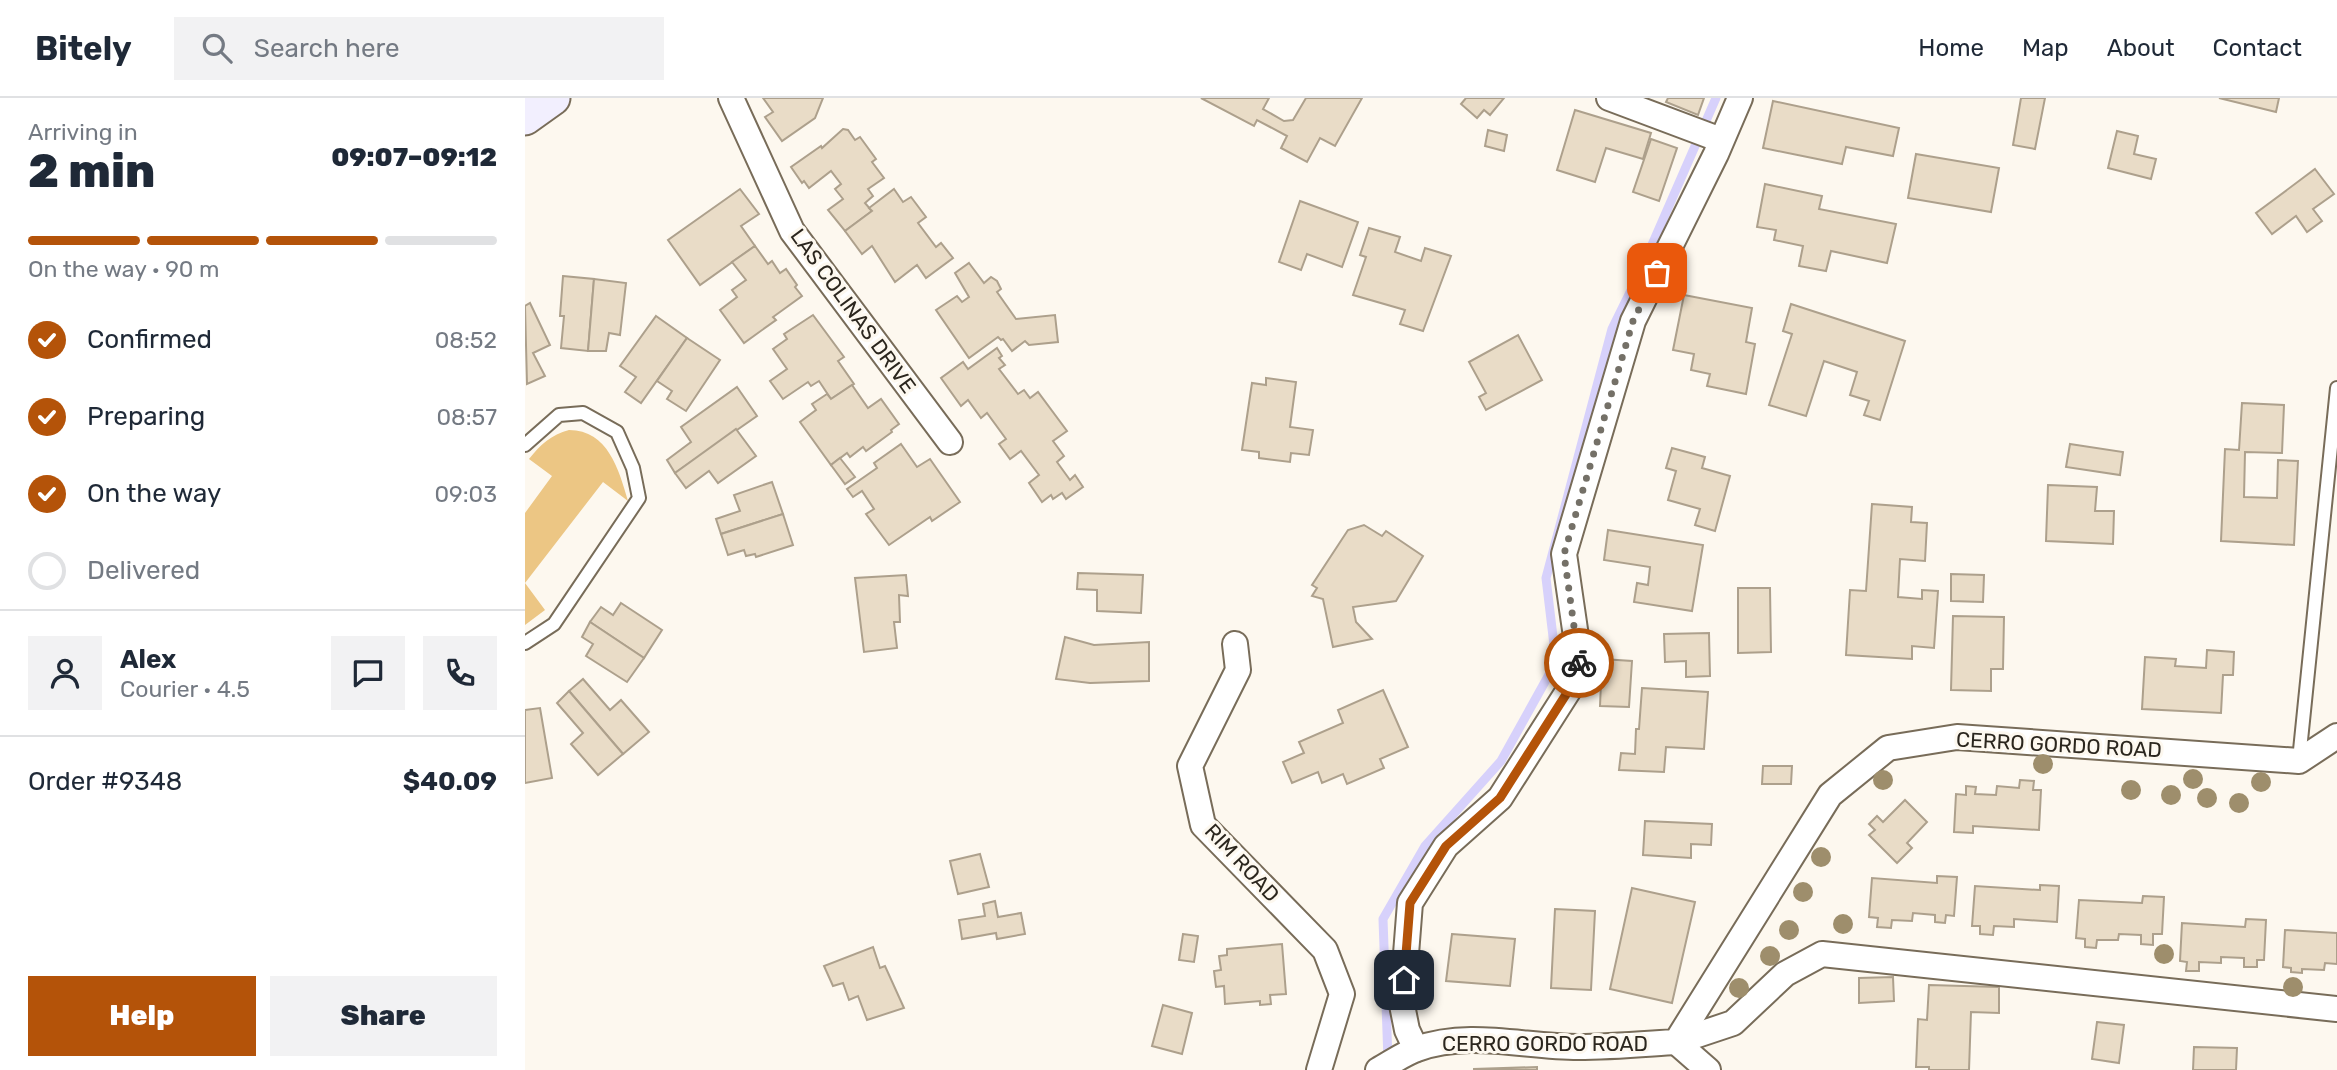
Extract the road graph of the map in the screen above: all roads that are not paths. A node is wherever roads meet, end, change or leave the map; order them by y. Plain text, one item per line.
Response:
1 (553, 98) edge
2 (731, 98) edge
3 (1609, 98) edge
4 (1740, 98) edge
5 (525, 118) edge
6 (1713, 137) dead end
7 (2337, 388) edge
8 (950, 442) dead end
9 (525, 445) edge
10 (525, 643) edge
11 (1235, 644) dead end
12 (2337, 736) edge
13 (2299, 761) junction
14 (2337, 1009) edge
15 (1676, 1042) junction
16 (1410, 1058) edge
17 (1319, 1070) edge
18 (1378, 1070) edge
19 (1708, 1070) edge

1 - 5 street
2 - 8 street, LAS COLINAS DRIVE
3 - 6 street
4 - 16 street
7 - 13 lane
9 - 10 lane
11 - 17 street, RIM ROAD
12 - 13 street
13 - 15 street, CERRO GORDO ROAD
14 - 15 street, CERRO GORDO ROAD
15 - 16 street, CERRO GORDO ROAD
15 - 19 street
16 - 18 street, CERRO GORDO ROAD

